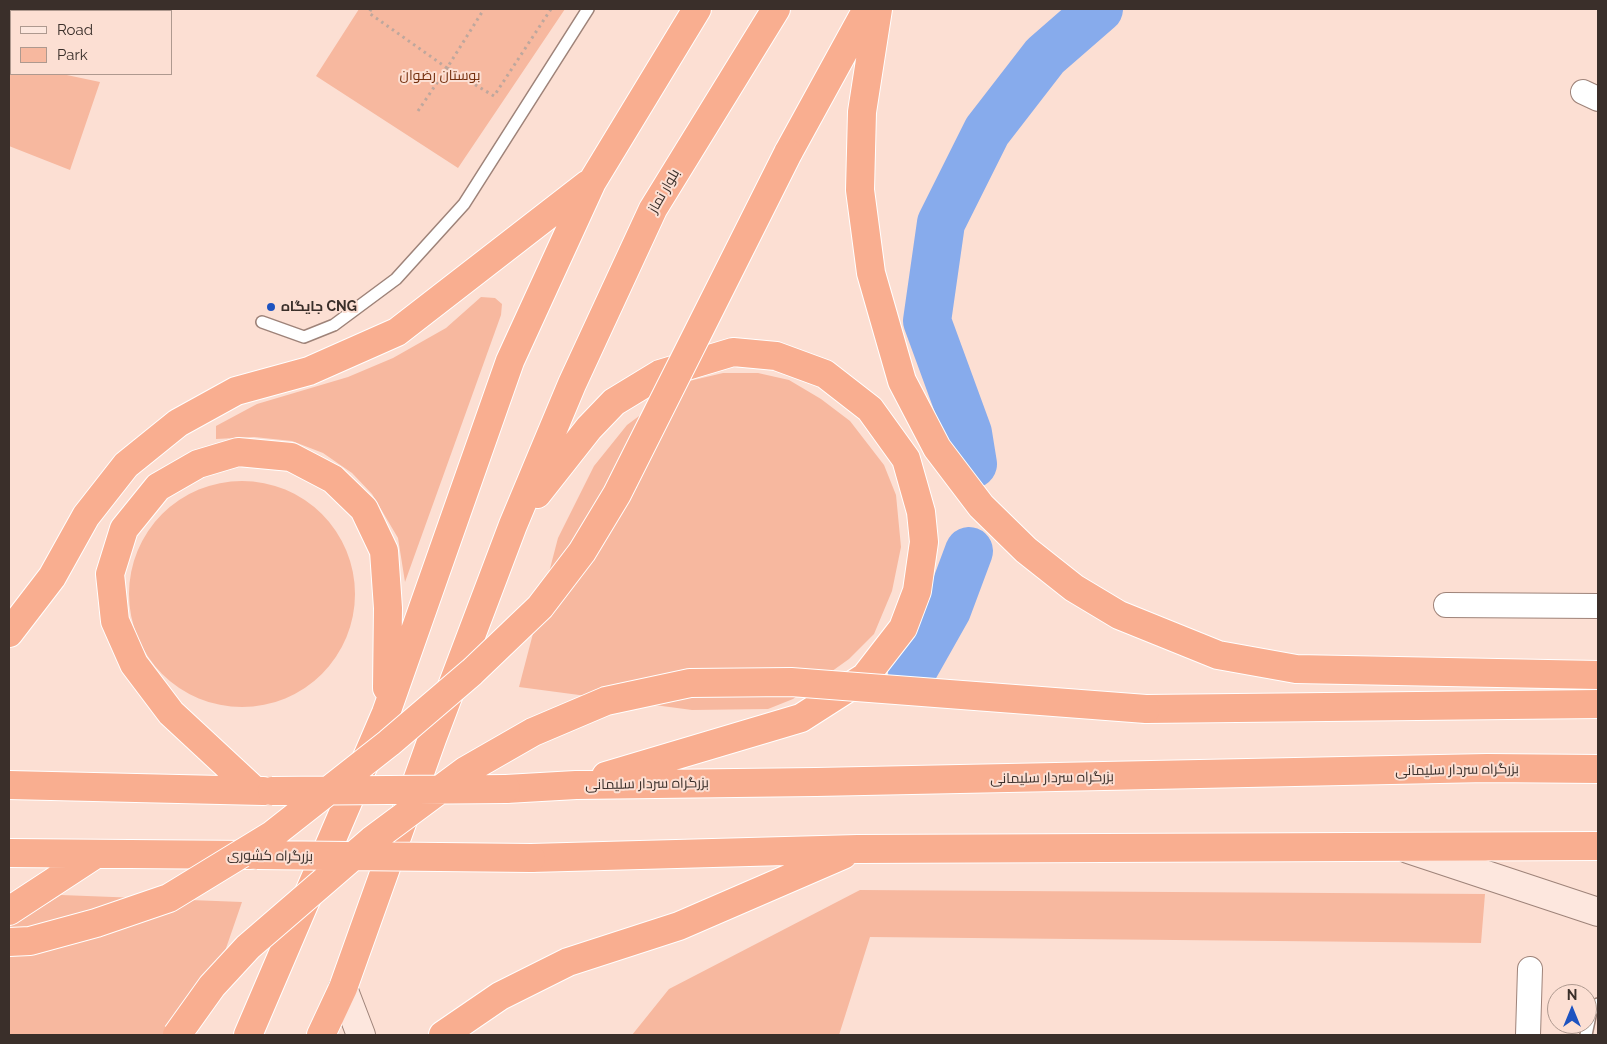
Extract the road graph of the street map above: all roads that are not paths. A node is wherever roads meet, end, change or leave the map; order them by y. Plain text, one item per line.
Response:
1 (588, 9) edge
2 (697, 9) edge
3 (776, 9) edge
4 (867, 9) edge
5 (878, 9) edge
6 (592, 182) junction
7 (262, 322) dead end
8 (513, 525) junction
9 (1446, 605) dead end
10 (1598, 606) edge
11 (9, 633) edge
12 (1598, 675) edge
13 (1598, 704) edge
14 (386, 713) junction
15 (1598, 769) edge
16 (9, 785) edge
17 (576, 785) junction
18 (263, 791) junction
19 (1598, 846) edge
20 (1402, 847) junction
21 (858, 849) junction
22 (9, 853) edge
23 (96, 854) junction
24 (9, 911) edge
25 (1598, 912) edge
26 (9, 942) edge
27 (1530, 969) dead end
28 (343, 988) junction
29 (1598, 1004) edge
30 (177, 1035) edge
31 (248, 1035) edge
32 (321, 1035) edge
33 (361, 1035) edge
34 (443, 1035) edge
35 (1528, 1035) edge
36 (1586, 1035) edge

1 - 7 lane
2 - 6 highway
3 - 8 highway, بلوار نماز
4 - 26 highway, bridge
5 - 12 highway
6 - 11 highway
6 - 14 highway
8 - 17 highway
8 - 28 highway
9 - 10 street
13 - 30 highway, bridge
14 - 18 highway
14 - 31 highway
15 - 17 highway, بزرگراه سردار سلیمانی
16 - 18 highway
17 - 18 highway, بزرگراه سردار سلیمانی, bridge
19 - 20 highway
20 - 21 highway
20 - 25 main road
21 - 23 highway, بزرگراه کشوری, bridge
21 - 34 highway
22 - 23 highway, بزرگراه کشوری
23 - 24 highway
27 - 35 street
28 - 32 highway
28 - 33 main road
29 - 36 lane

